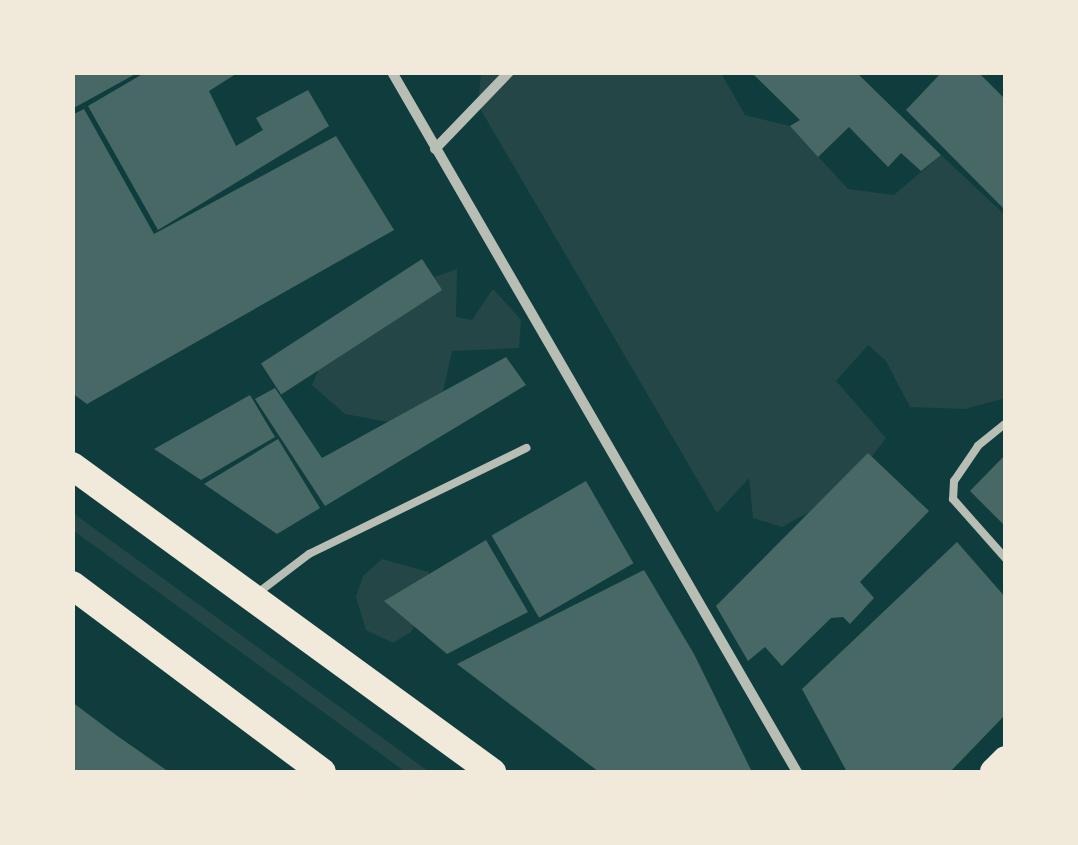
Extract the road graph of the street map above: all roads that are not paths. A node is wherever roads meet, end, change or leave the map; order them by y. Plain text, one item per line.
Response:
1 (392, 72) edge
2 (508, 72) edge
3 (436, 149) junction
4 (1006, 423) edge
5 (526, 448) dead end
6 (72, 466) edge
7 (1006, 558) edge
8 (72, 586) edge
9 (251, 598) junction
10 (1006, 760) edge
11 (322, 772) edge
12 (492, 772) edge
13 (798, 772) edge
14 (994, 772) edge

1 - 3 street
2 - 3 street
3 - 13 street
4 - 7 lane
5 - 9 lane
6 - 9 highway
8 - 11 highway
9 - 12 highway
10 - 14 highway

